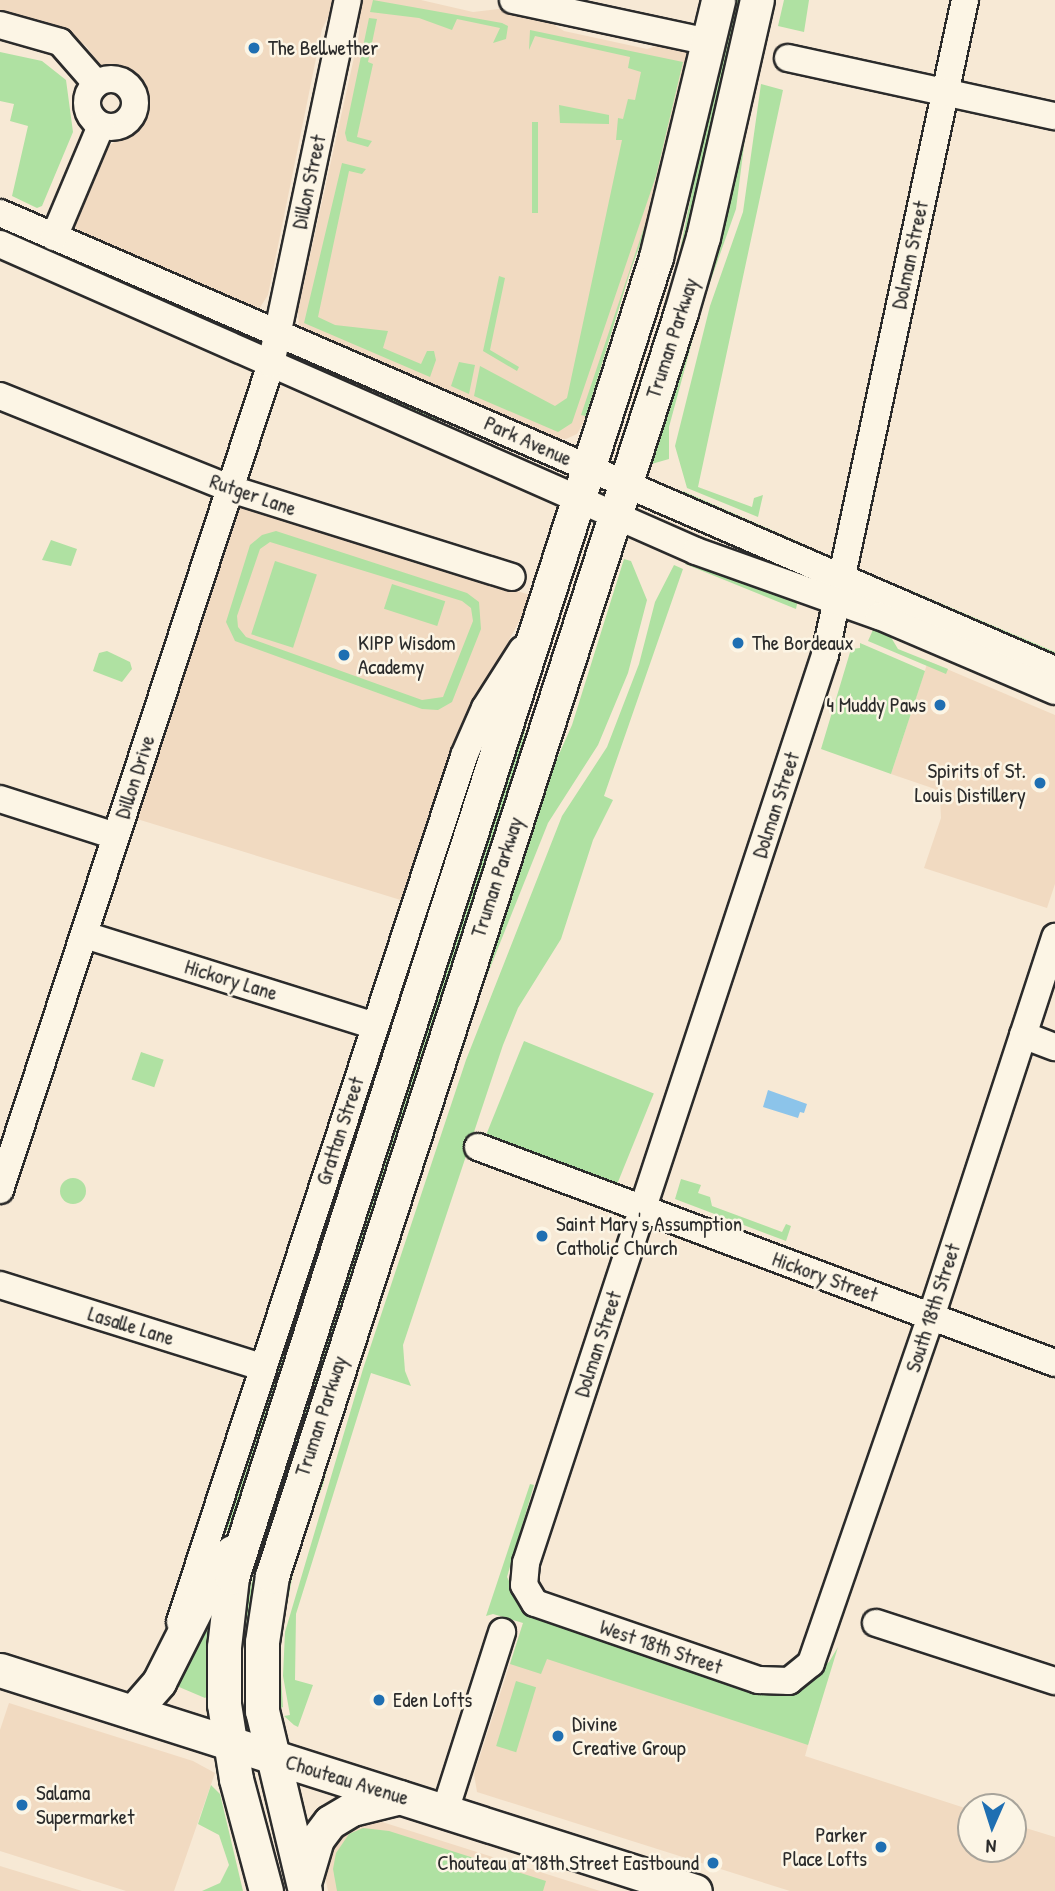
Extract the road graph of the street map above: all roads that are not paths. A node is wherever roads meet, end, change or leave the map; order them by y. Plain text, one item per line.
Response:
1 (348, 0) edge
2 (513, 0) edge
3 (718, 0) edge
4 (757, 0) edge
5 (965, 0) edge
6 (0, 25) edge
7 (709, 42) junction
8 (788, 58) dead end
9 (96, 83) junction
10 (945, 92) junction
11 (1055, 116) edge
12 (102, 126) junction
13 (0, 213) edge
14 (54, 237) junction
15 (0, 244) edge
16 (277, 332) junction
17 (271, 364) junction
18 (0, 396) edge
19 (585, 484) junction
20 (231, 489) junction
21 (620, 499) junction
22 (512, 577) dead end
23 (839, 589) junction
24 (540, 622) junction
25 (1055, 670) edge
26 (1055, 691) edge
27 (0, 799) edge
28 (115, 836) junction
29 (85, 935) junction
30 (1055, 937) edge
31 (375, 1026) junction
32 (1023, 1035) junction
33 (1055, 1047) edge
34 (478, 1147) dead end
35 (0, 1190) edge
36 (643, 1209) junction
37 (0, 1285) edge
38 (931, 1317) junction
39 (1055, 1363) edge
40 (261, 1367) junction
41 (241, 1543) junction
42 (526, 1592) joint
43 (876, 1623) dead end
44 (502, 1632) dead end
45 (174, 1654) junction
46 (0, 1670) edge
47 (802, 1675) joint
48 (1055, 1681) edge
49 (134, 1712) junction
50 (229, 1743) junction
51 (269, 1755) junction
52 (401, 1797) junction
53 (445, 1811) junction
54 (305, 1888) edge
55 (266, 1891) edge
56 (695, 1891) edge

1 - 16 street, Dillon Street
2 - 7 street
3 - 7 main road, Truman Parkway
4 - 21 main road, Truman Parkway
5 - 10 street, Dolman Street
6 - 9 street
7 - 19 main road, Truman Parkway
8 - 10 street
9 - 12 street
9 - 12 street
10 - 11 street
10 - 23 street, Dolman Street
12 - 14 street
13 - 14 street, Park Avenue
14 - 16 street, Park Avenue
15 - 17 street, Park Avenue
16 - 17 street, Dillon Street
16 - 19 street, Park Avenue
17 - 19 street, Park Avenue
17 - 20 street, Dillon Drive
18 - 20 street, Rutger Lane
19 - 21 street, Park Avenue
19 - 24 main road, Truman Parkway
20 - 22 street, Rutger Lane
20 - 28 street, Dillon Drive
21 - 23 street, Park Avenue
21 - 51 main road, Truman Parkway
23 - 25 street, Park Avenue
23 - 26 street, Park Avenue
23 - 36 street, Dolman Street
24 - 31 street, Grattan Street
24 - 41 main road, Truman Parkway
27 - 28 street
28 - 29 street, Dillon Drive
29 - 31 street, Hickory Lane
29 - 35 street, Dillon Drive
30 - 32 street, South 18th Street
31 - 40 street, Grattan Street
32 - 33 street
32 - 38 street, South 18th Street
34 - 36 street, Hickory Street
36 - 38 street, Hickory Street
36 - 42 street, Dolman Street
37 - 40 street, Lasalle Lane
38 - 39 street, Hickory Street
38 - 47 street, South 18th Street
40 - 45 street, Grattan Street
41 - 45 main road
41 - 50 main road, Truman Parkway
42 - 47 street, West 18th Street
43 - 48 street
44 - 53 street
45 - 49 main road
46 - 49 main road, Chouteau Avenue
49 - 50 main road, Chouteau Avenue
50 - 51 main road, Chouteau Avenue
50 - 55 main road
51 - 52 main road, Chouteau Avenue
51 - 54 main road
52 - 53 main road, Chouteau Avenue
52 - 54 main road
53 - 56 main road, Chouteau Avenue

